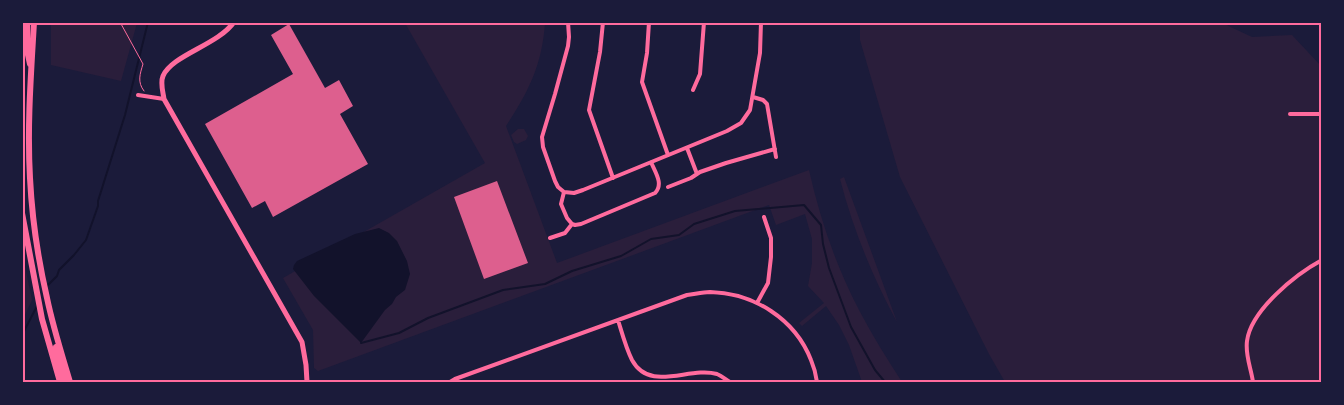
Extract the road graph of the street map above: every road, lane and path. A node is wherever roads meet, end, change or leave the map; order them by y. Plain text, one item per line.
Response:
1 (27, 22) edge
2 (34, 22) edge
3 (120, 22) edge
4 (234, 22) edge
5 (568, 22) edge
6 (603, 22) edge
7 (649, 22) edge
8 (704, 22) edge
9 (761, 22) edge
10 (31, 70) junction
11 (692, 90) dead end
12 (138, 94) dead end
13 (148, 96) junction
14 (753, 97) junction
15 (164, 99) junction
16 (1290, 114) dead end
17 (1322, 114) edge
18 (686, 148) junction
19 (775, 149) junction
20 (668, 155) junction
21 (776, 157) dead end
22 (651, 162) junction
23 (697, 174) junction
24 (613, 178) junction
25 (668, 187) dead end
26 (564, 192) junction
27 (22, 212) edge
28 (764, 218) dead end
29 (572, 224) junction
30 (550, 238) dead end
31 (1322, 260) edge
32 (47, 298) junction
33 (757, 303) junction
34 (618, 320) junction
35 (60, 382) edge
36 (65, 382) edge
37 (70, 382) edge
38 (307, 382) edge
39 (450, 382) edge
40 (730, 382) edge
41 (818, 382) edge
42 (1253, 382) edge

1 - 10 highway
2 - 10 highway
3 - 13 path
4 - 15 street
5 - 26 street
6 - 24 street
7 - 20 street
8 - 11 street
9 - 14 street
10 - 32 highway
12 - 13 street
13 - 15 street
14 - 18 street
14 - 19 street
15 - 38 street
16 - 17 street
18 - 20 street
18 - 23 street
19 - 21 street
19 - 23 street
20 - 22 street
22 - 24 street
22 - 29 street
23 - 25 street
24 - 26 street
26 - 29 street
27 - 35 highway
28 - 33 street
29 - 30 street
31 - 42 street
32 - 36 highway
32 - 37 highway
33 - 34 street
33 - 41 street
34 - 39 street
34 - 40 street

